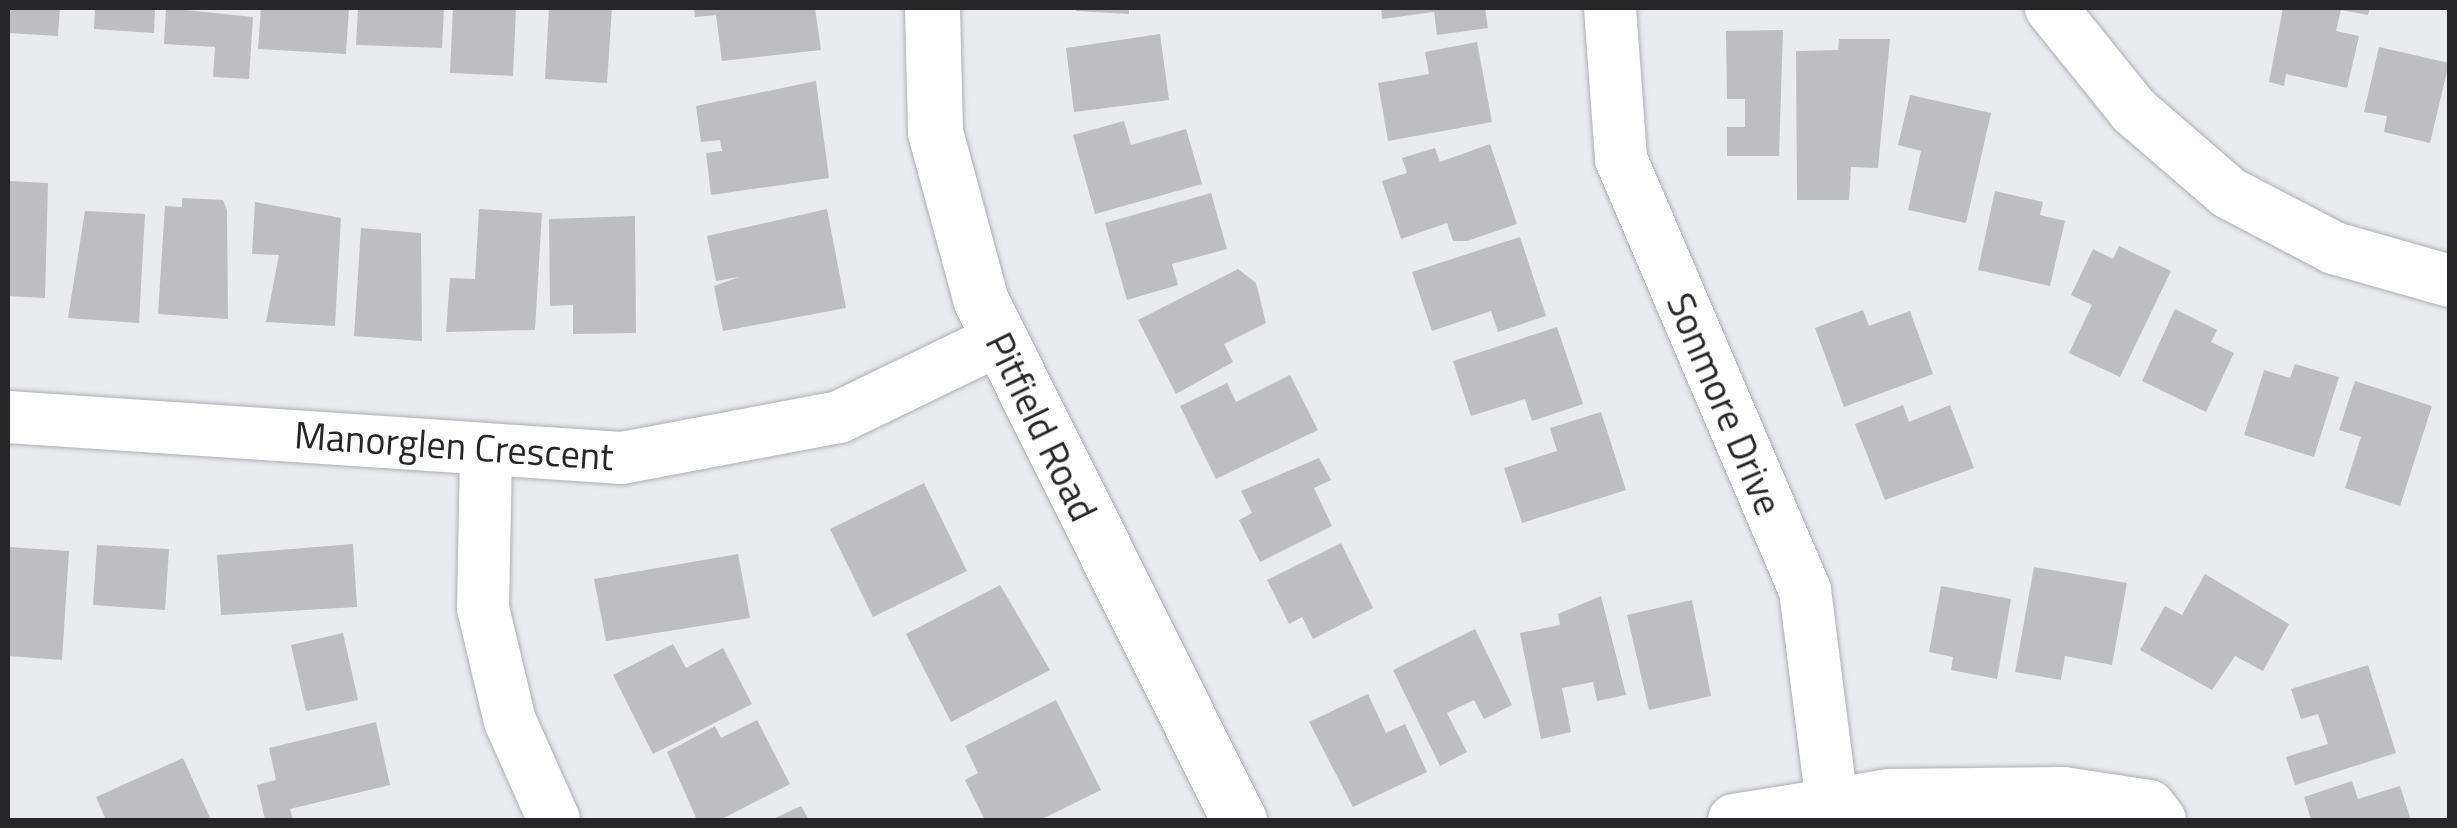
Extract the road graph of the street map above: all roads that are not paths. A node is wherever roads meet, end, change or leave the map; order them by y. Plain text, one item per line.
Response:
1 (932, 8) edge
2 (1610, 8) edge
3 (2052, 8) edge
4 (2450, 281) edge
5 (998, 340) junction
6 (8, 417) edge
7 (486, 452) junction
8 (1832, 803) junction
9 (554, 820) edge
10 (1238, 820) edge
11 (1734, 820) edge
12 (2160, 820) edge

1 - 5 street, Pitfield Road
2 - 8 street, Sonmore Drive
3 - 4 street
5 - 7 street, Manorglen Crescent
5 - 10 street, Pitfield Road
6 - 7 street, Manorglen Crescent
7 - 9 street
8 - 11 street
8 - 12 street

